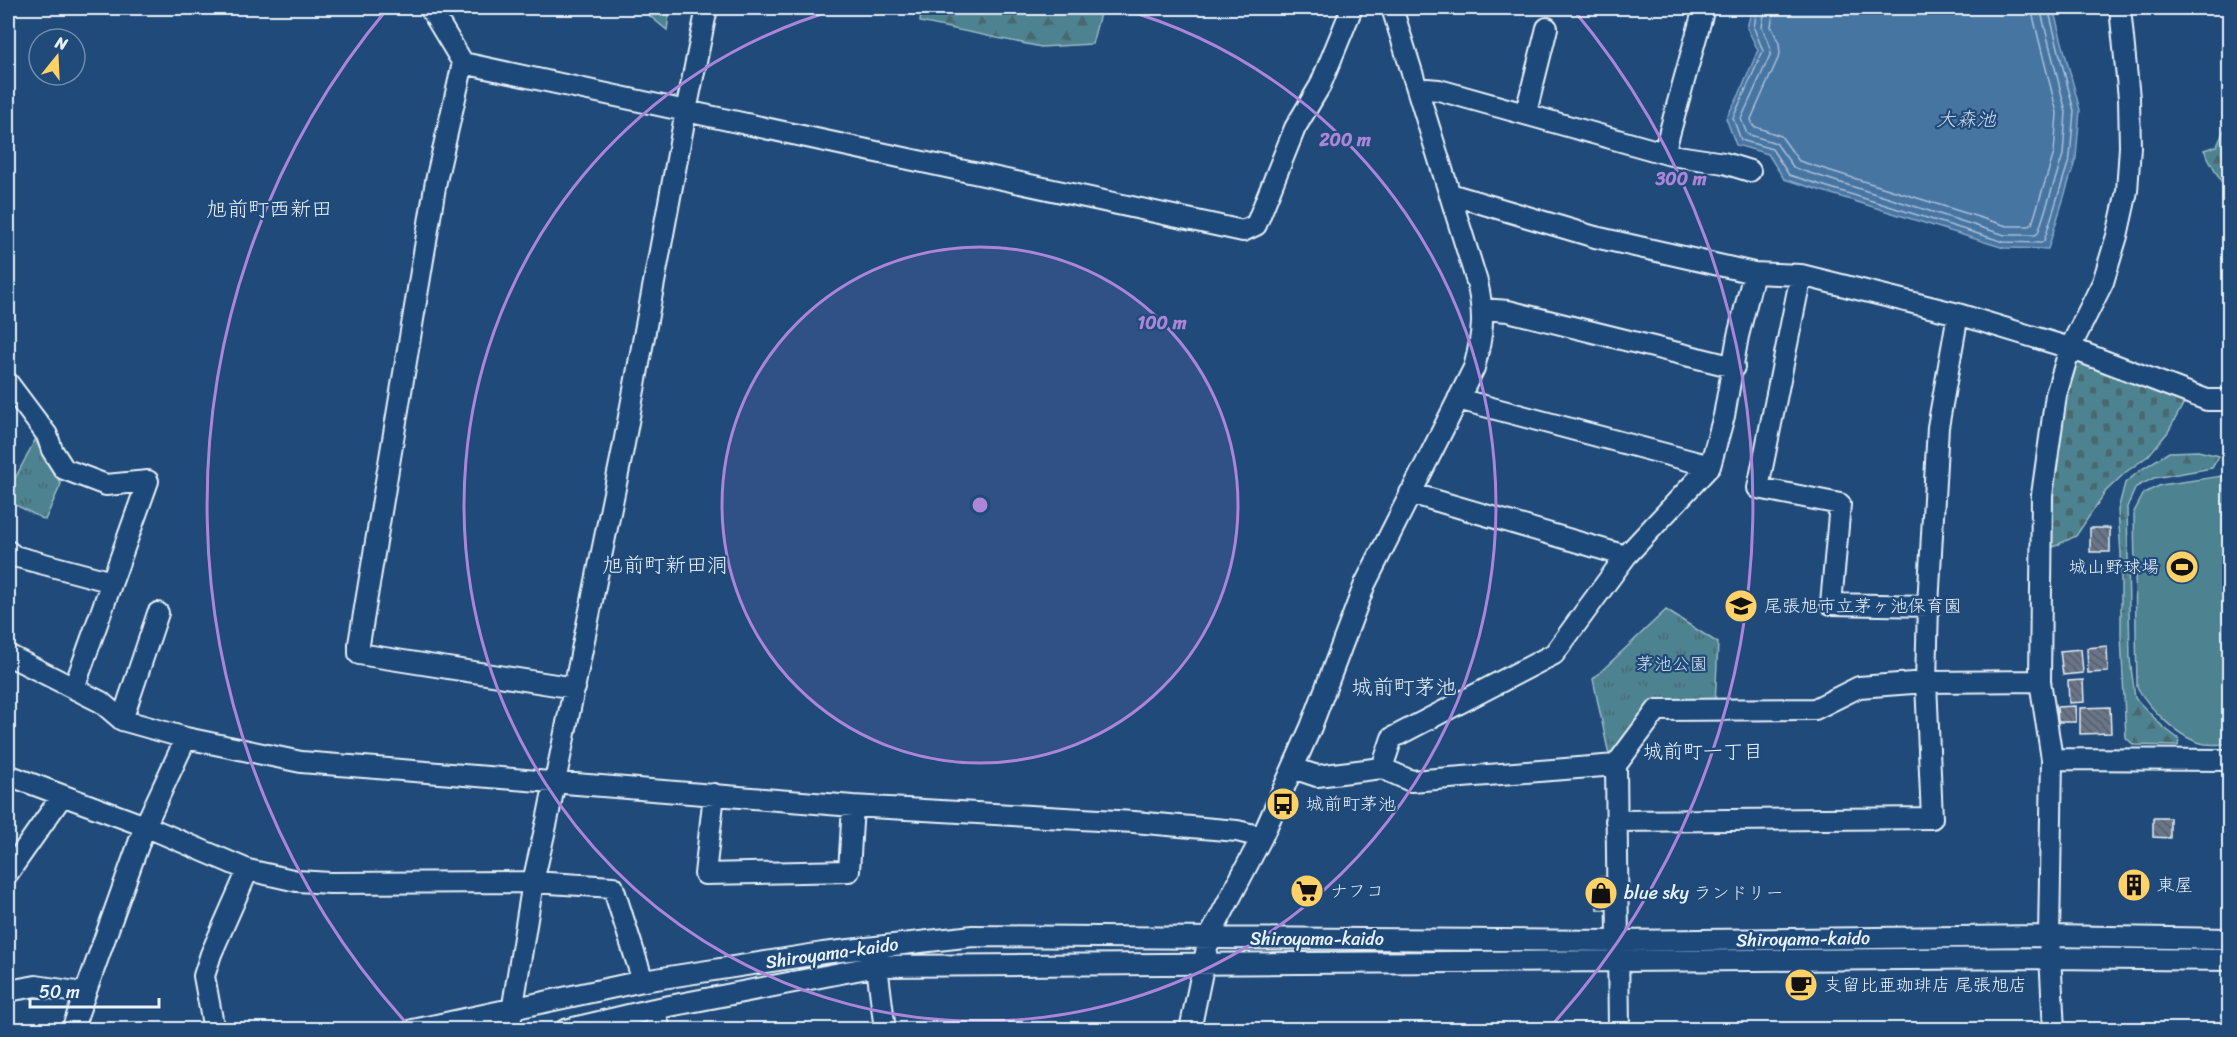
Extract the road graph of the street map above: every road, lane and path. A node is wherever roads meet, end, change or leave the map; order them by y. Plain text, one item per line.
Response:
1 (430, 8) edge
2 (707, 8) edge
3 (1352, 8) edge
4 (1392, 8) edge
5 (1704, 8) edge
6 (2120, 8) edge
7 (1547, 28) dead end
8 (463, 63) junction
9 (1418, 91) junction
10 (686, 111) junction
11 (1523, 113) junction
12 (1664, 153) junction
13 (1750, 171) dead end
14 (1450, 194) junction
15 (1754, 273) junction
16 (1801, 274) junction
17 (1483, 309) junction
18 (1959, 314) junction
19 (2070, 348) junction
20 (1734, 367) junction
21 (11, 394) edge
22 (1458, 399) junction
23 (2229, 400) edge
24 (1710, 466) junction
25 (1410, 493) junction
26 (8, 551) edge
27 (1626, 556) junction
28 (112, 582) junction
29 (1928, 606) junction
30 (158, 613) dead end
31 (8, 655) edge
32 (2040, 681) junction
33 (1926, 682) junction
34 (74, 688) junction
35 (575, 688) junction
36 (122, 720) junction
37 (186, 738) junction
38 (2052, 759) junction
39 (2229, 760) edge
40 (1616, 765) junction
41 (1293, 768) junction
42 (1382, 768) junction
43 (8, 775) edge
44 (554, 783) junction
45 (714, 794) junction
46 (62, 795) junction
47 (853, 806) junction
48 (1616, 821) junction
49 (145, 826) junction
50 (1262, 837) junction
51 (248, 870) junction
52 (8, 873) edge
53 (533, 882) junction
54 (2049, 936) junction
55 (1209, 938) junction
56 (2229, 939) edge
57 (1617, 941) junction
58 (2050, 958) junction
59 (2229, 960) edge
60 (1618, 961) junction
61 (1204, 963) junction
62 (877, 966) junction
63 (643, 981) junction
64 (8, 991) edge
65 (83, 993) junction
66 (513, 1007) junction
67 (654, 1009) junction
68 (72, 1029) edge
69 (214, 1029) edge
70 (413, 1029) edge
71 (509, 1029) edge
72 (565, 1029) edge
73 (660, 1029) edge
74 (885, 1029) edge
75 (1190, 1029) edge
76 (1619, 1029) edge
77 (2054, 1029) edge

1 - 8 street
2 - 10 street
3 - 10 street
4 - 9 street
5 - 12 street
6 - 19 street
7 - 11 street
8 - 10 street
8 - 35 street
9 - 11 street
9 - 14 street
10 - 35 street
11 - 12 street
12 - 13 street
14 - 15 street
14 - 17 street
15 - 16 street
15 - 20 street
16 - 18 street
16 - 29 street
17 - 20 street
17 - 22 street
18 - 19 street
18 - 29 street
19 - 23 street
19 - 32 street
20 - 24 street
21 - 28 street
22 - 24 street
22 - 25 street
24 - 27 street
25 - 27 street
25 - 41 street
26 - 28 street
27 - 42 street
28 - 34 street
29 - 33 street
30 - 36 street
31 - 34 street
32 - 33 street
32 - 38 street
33 - 40 street
33 - 48 street
34 - 36 street
35 - 44 street
36 - 37 street
37 - 44 street
37 - 49 street
38 - 39 street
38 - 54 street
40 - 42 street
40 - 48 street
41 - 42 street
41 - 50 street
43 - 46 street
44 - 45 street
44 - 53 street
45 - 47 street
45 - 47 street
46 - 49 street
46 - 52 street
47 - 50 street
48 - 57 street
49 - 51 street
49 - 65 street
50 - 55 street
51 - 53 street
51 - 69 street
53 - 63 street
53 - 66 street
54 - 56 street, Shiroyama-kaido
54 - 57 street, Shiroyama-kaido
54 - 58 street
55 - 57 street, Shiroyama-kaido
55 - 61 street
55 - 63 street, Shiroyama-kaido
57 - 60 street
58 - 59 street, Shiroyama-kaido
58 - 60 street, Shiroyama-kaido
58 - 77 street
60 - 61 street, Shiroyama-kaido
60 - 76 street
61 - 62 street, Shiroyama-kaido
61 - 75 street
62 - 67 street, Shiroyama-kaido
62 - 74 street
63 - 66 street, Shiroyama-kaido
64 - 65 street
65 - 68 street
66 - 70 street, Shiroyama-kaido
66 - 71 street
67 - 72 street, Shiroyama-kaido
67 - 73 street

